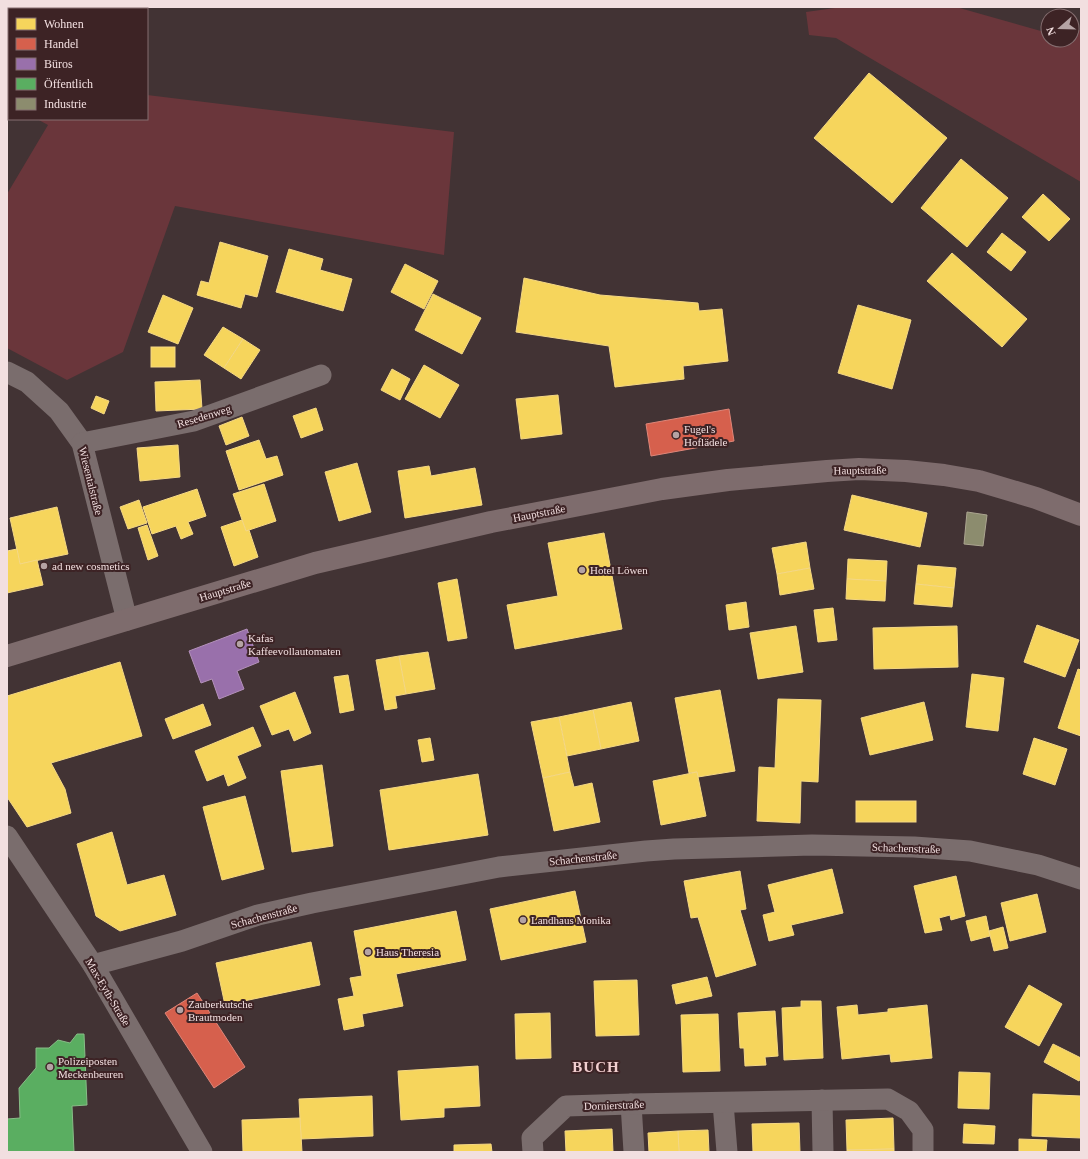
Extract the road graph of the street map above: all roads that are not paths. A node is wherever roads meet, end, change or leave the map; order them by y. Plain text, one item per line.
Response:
1 (7, 372) edge
2 (321, 375) dead end
3 (82, 443) junction
4 (1081, 515) edge
5 (127, 620) junction
6 (7, 656) edge
7 (7, 836) edge
8 (1081, 879) edge
9 (93, 965) junction
10 (822, 1100) junction
11 (723, 1103) junction
12 (631, 1104) junction
13 (202, 1152) edge
14 (533, 1152) edge
15 (634, 1152) edge
16 (727, 1152) edge
17 (823, 1152) edge
18 (923, 1152) edge

1 - 3 street, Wiesentalstraße
2 - 3 street, Resedenweg
3 - 5 street, Wiesentalstraße
4 - 5 main road, Hauptstraße
5 - 6 main road, Hauptstraße
7 - 9 street, Max-Eyth-Straße
8 - 9 street, Schachenstraße
9 - 13 street, Max-Eyth-Straße
10 - 11 street, Dornierstraße
10 - 17 street
10 - 18 street, Dornierstraße
11 - 12 street, Dornierstraße
11 - 16 street
12 - 14 street, Dornierstraße
12 - 15 street

